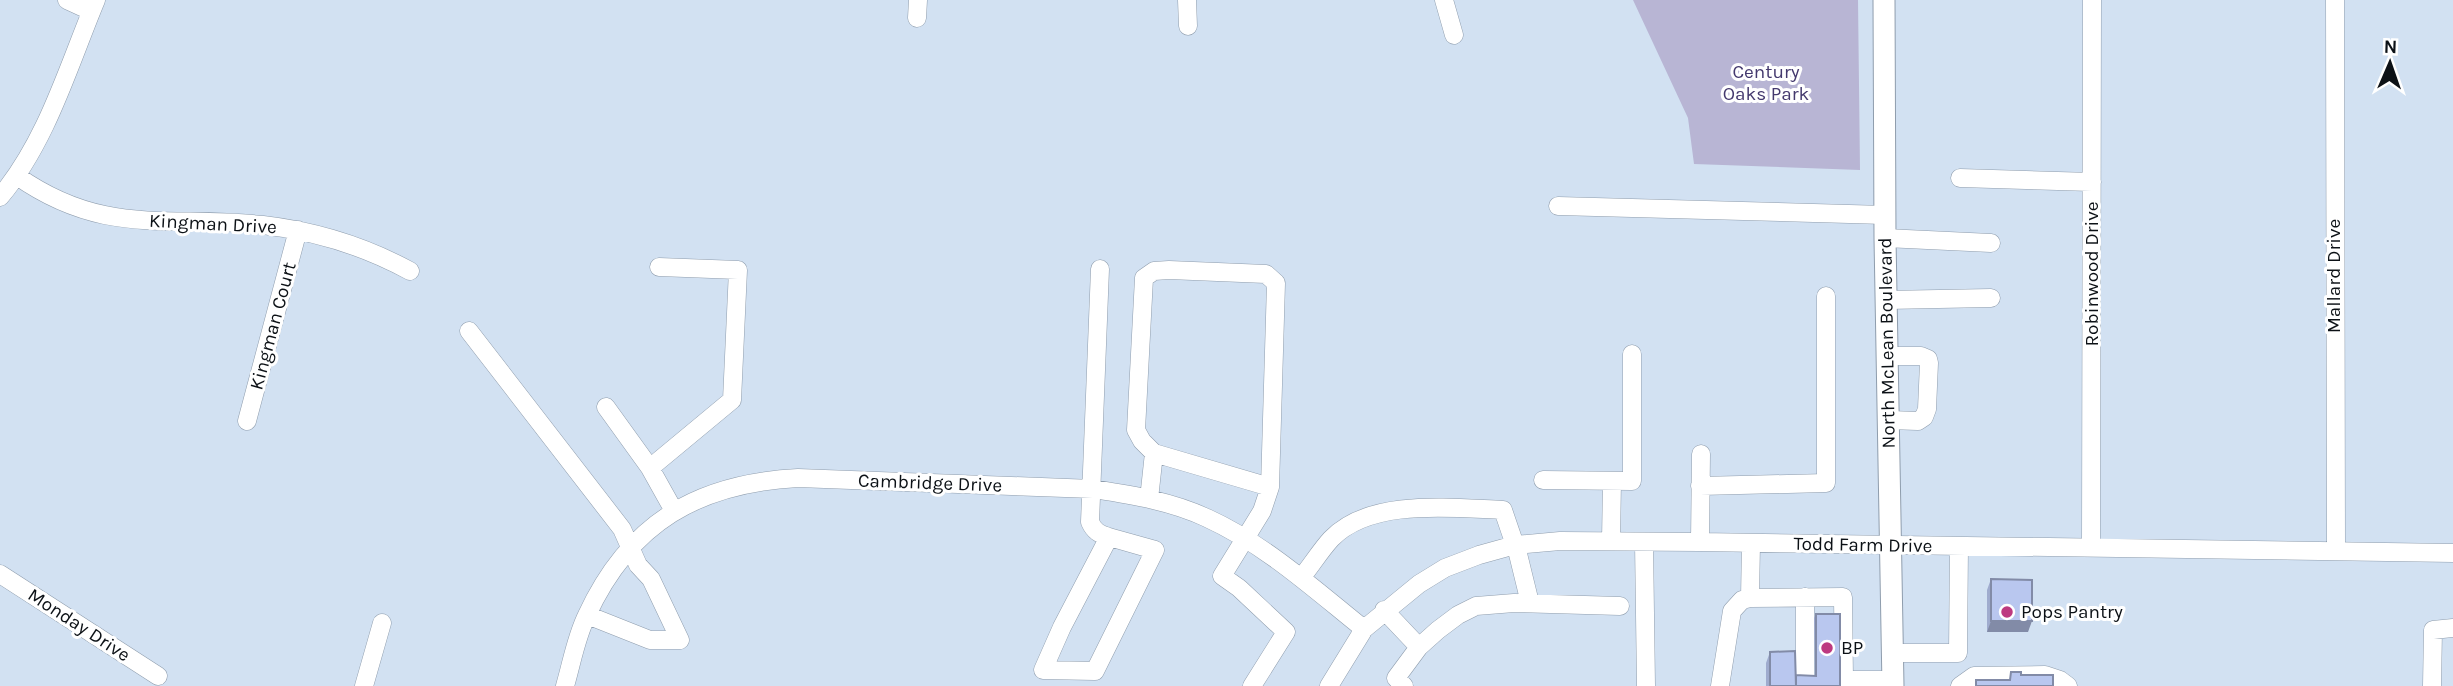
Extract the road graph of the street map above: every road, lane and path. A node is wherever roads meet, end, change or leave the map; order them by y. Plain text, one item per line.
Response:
1 (67, 0) edge
2 (1187, 0) edge
3 (1444, 0) edge
4 (1884, 0) edge
5 (2092, 0) edge
6 (2335, 0) edge
7 (94, 6) edge
8 (1188, 26) dead end
9 (1454, 35) dead end
10 (18, 176) junction
11 (1960, 178) dead end
12 (2092, 182) junction
13 (0, 197) edge
14 (1558, 206) dead end
15 (1885, 215) junction
16 (298, 230) junction
17 (1885, 238) junction
18 (1991, 243) dead end
19 (659, 267) dead end
20 (1100, 269) dead end
21 (410, 271) dead end
22 (1826, 296) dead end
23 (1991, 298) dead end
24 (1886, 300) junction
25 (469, 331) dead end
26 (1632, 354) dead end
27 (1888, 356) junction
28 (606, 407) dead end
29 (1889, 420) junction
30 (247, 421) dead end
31 (1154, 453) junction
32 (1701, 454) dead end
33 (650, 468) junction
34 (1543, 480) dead end
35 (1612, 481) junction
36 (1700, 486) junction
37 (1270, 487) junction
38 (1093, 489) junction
39 (1149, 499) junction
40 (674, 511) junction
41 (1109, 537) junction
42 (1244, 538) junction
43 (1611, 541) junction
44 (1644, 541) junction
45 (1700, 542) junction
46 (1751, 543) junction
47 (1515, 545) junction
48 (1889, 545) junction
49 (1959, 547) junction
50 (2091, 548) junction
51 (631, 549) junction
52 (2336, 551) junction
53 (2453, 552) edge
54 (0, 574) edge
55 (1301, 578) junction
56 (1750, 597) junction
57 (1805, 597) junction
58 (1530, 603) junction
59 (1620, 606) dead end
60 (1384, 610) junction
61 (587, 615) junction
62 (382, 623) dead end
63 (2453, 628) edge
64 (1364, 629) junction
65 (1419, 648) junction
66 (1892, 653) junction
67 (1958, 653) junction
68 (158, 676) dead end
69 (1805, 680) edge
70 (1844, 683) edge
71 (1893, 683) edge
72 (1961, 684) edge
73 (364, 686) edge
74 (565, 686) edge
75 (1252, 686) edge
76 (1329, 686) edge
77 (1405, 686) edge
78 (1646, 686) edge
79 (1720, 686) edge
80 (2068, 686) edge
81 (2432, 686) edge

1 - 7 street
2 - 8 street
3 - 9 street
4 - 15 main road, North McLean Boulevard
5 - 12 street, Robinwood Drive
6 - 52 street, Mallard Drive
7 - 10 street
10 - 13 street
10 - 16 street, Kingman Drive
11 - 12 street
12 - 50 street, Robinwood Drive
14 - 15 street
15 - 17 main road, North McLean Boulevard
16 - 21 street, Kingman Drive
16 - 30 street, Kingman Court
17 - 18 street
17 - 24 main road, North McLean Boulevard
19 - 33 street
20 - 38 street
22 - 36 street
23 - 24 street
24 - 27 main road, North McLean Boulevard
25 - 51 street
26 - 35 street
27 - 29 main road, North McLean Boulevard
27 - 29 street
28 - 33 street
29 - 48 main road, North McLean Boulevard
31 - 37 street
31 - 37 street
31 - 39 street
32 - 36 street
33 - 40 street
34 - 35 street
35 - 43 street
36 - 45 street
37 - 42 street
38 - 39 street, Cambridge Drive
38 - 40 street, Cambridge Drive
38 - 41 street
39 - 42 street, Cambridge Drive
40 - 51 street, Cambridge Drive
41 - 41 street
42 - 55 street, Cambridge Drive
42 - 75 street
43 - 44 street, Todd Farm Drive
43 - 47 street, Todd Farm Drive
44 - 45 street, Todd Farm Drive
44 - 78 street
45 - 46 street, Todd Farm Drive
46 - 48 street, Todd Farm Drive
46 - 56 street
47 - 55 street
47 - 58 street
47 - 60 street, Todd Farm Drive
48 - 49 street, Todd Farm Drive
48 - 66 main road, North McLean Boulevard
49 - 50 street, Todd Farm Drive
49 - 67 street
50 - 52 street, Todd Farm Drive
51 - 61 street, Cambridge Drive
51 - 61 street
52 - 53 street, Todd Farm Drive
54 - 68 street, Monday Drive
55 - 64 street, Cambridge Drive
56 - 57 street
56 - 79 street
57 - 69 street
57 - 70 street
58 - 59 street
58 - 65 street
60 - 64 street, Todd Farm Drive
60 - 65 street
61 - 74 street, Cambridge Drive
62 - 73 street
63 - 81 street
64 - 76 street, Todd Farm Drive
65 - 77 street
66 - 67 street
66 - 71 main road, North McLean Boulevard
67 - 72 street
70 - 71 street
72 - 80 street

